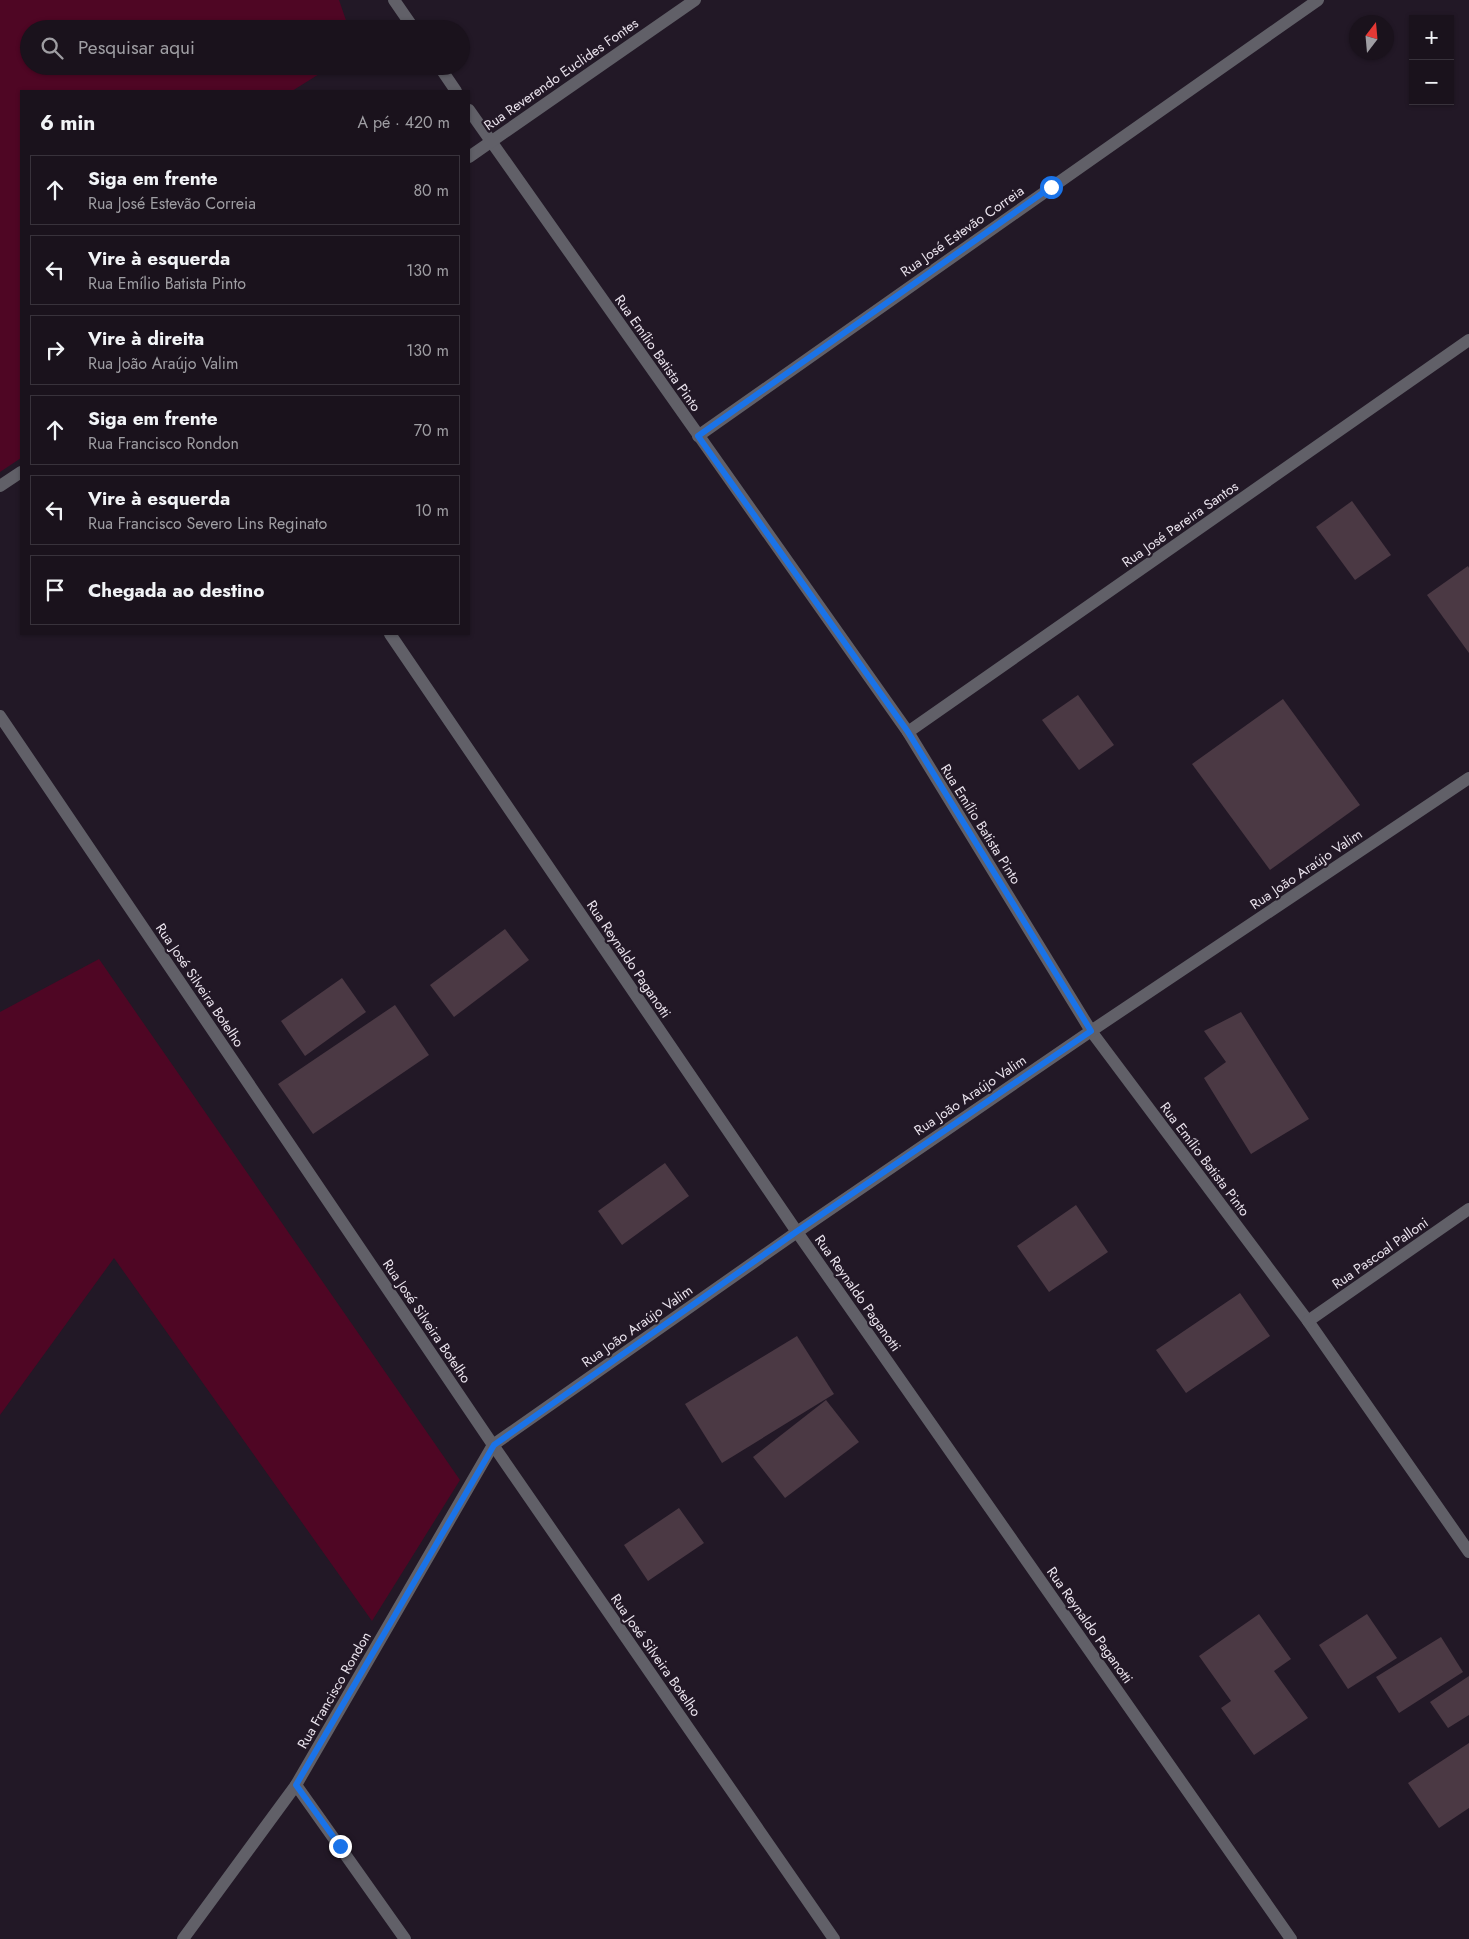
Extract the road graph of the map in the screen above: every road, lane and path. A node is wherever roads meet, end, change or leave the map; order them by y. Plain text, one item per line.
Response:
1 (394, 0) edge
2 (695, 0) edge
3 (1318, 0) edge
4 (408, 20) edge
5 (445, 75) edge
6 (455, 90) edge
7 (470, 112) edge
8 (490, 142) junction
9 (470, 156) edge
10 (1469, 340) edge
11 (698, 436) junction
12 (20, 473) edge
13 (0, 486) edge
14 (391, 635) edge
15 (0, 716) edge
16 (908, 732) junction
17 (1469, 778) edge
18 (1091, 1031) junction
19 (1469, 1209) edge
20 (796, 1232) junction
21 (1308, 1321) junction
22 (494, 1445) junction
23 (1469, 1552) edge
24 (296, 1785) junction
25 (183, 1939) edge
26 (405, 1939) edge
27 (834, 1939) edge
28 (1291, 1939) edge

1 - 4 street
2 - 8 street, Rua Reverendo Euclides Fontes
3 - 11 street, Rua José Estevão Correia
5 - 6 street
7 - 8 street, Rua Emílio Batista Pinto
8 - 9 street, Rua Reverendo Euclides Fontes
8 - 11 street, Rua Emílio Batista Pinto
10 - 16 street, Rua José Pereira Santos
11 - 16 street, Rua Emílio Batista Pinto
12 - 13 street
14 - 20 street, Rua Reynaldo Paganotti
15 - 22 street, Rua José Silveira Botelho
16 - 18 street, Rua Emílio Batista Pinto
17 - 18 street, Rua João Araújo Valim
18 - 20 street, Rua João Araújo Valim
18 - 21 street, Rua Emílio Batista Pinto
19 - 21 street, Rua Pascoal Palloni
20 - 22 street, Rua João Araújo Valim
20 - 28 street, Rua Reynaldo Paganotti
21 - 23 street, Rua Emílio Batista Pinto
22 - 24 street, Rua Francisco Rondon
22 - 27 street, Rua José Silveira Botelho
24 - 25 street, Rua Francisco Rondon
24 - 26 street

